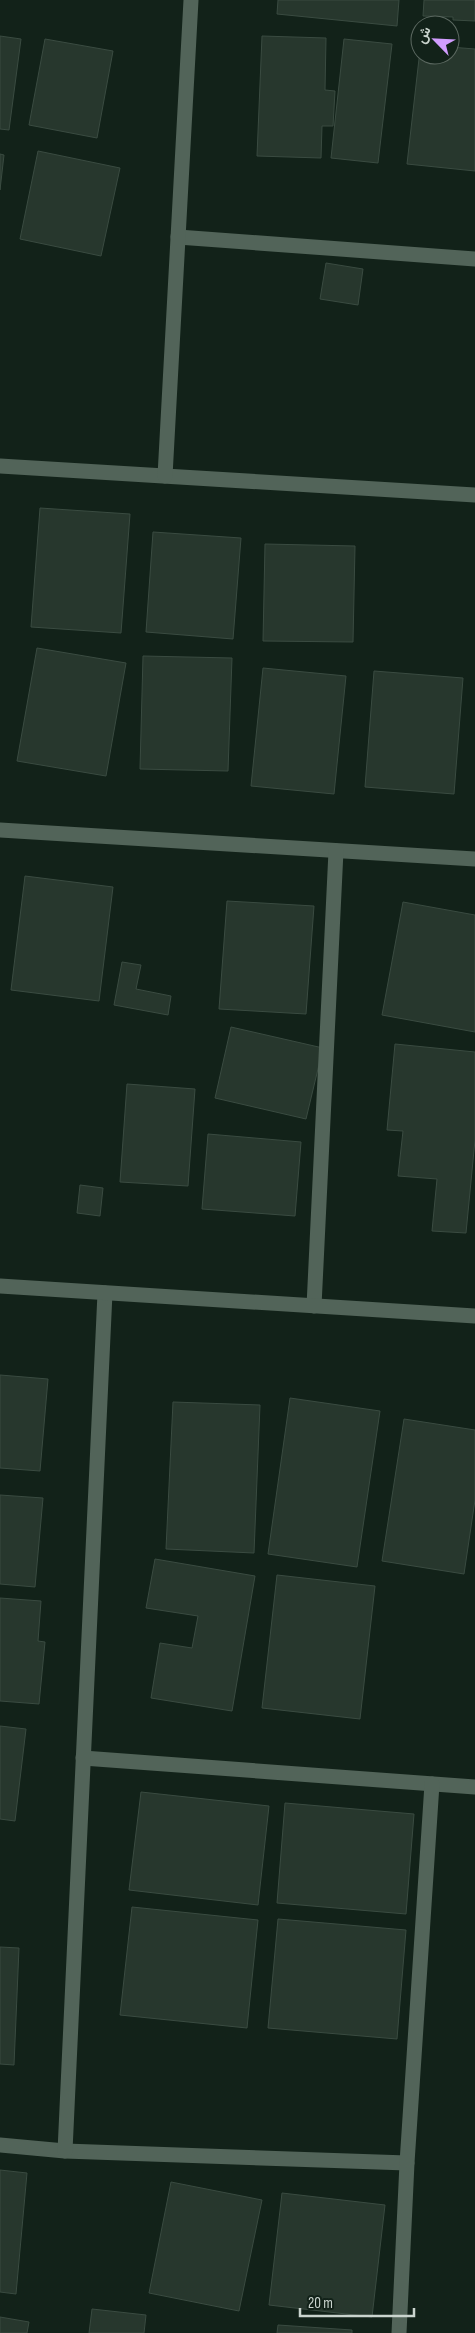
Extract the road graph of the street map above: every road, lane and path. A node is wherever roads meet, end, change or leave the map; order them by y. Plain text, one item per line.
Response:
1 (191, 0) edge
2 (178, 237) junction
3 (475, 260) edge
4 (0, 466) edge
5 (165, 476) junction
6 (475, 495) edge
7 (0, 830) edge
8 (336, 851) junction
9 (475, 859) edge
10 (0, 1286) edge
11 (106, 1293) junction
12 (314, 1306) junction
13 (475, 1316) edge
14 (83, 1758) junction
15 (432, 1784) junction
16 (475, 1787) edge
17 (0, 2145) edge
18 (65, 2151) junction
19 (407, 2164) junction
20 (399, 2333) edge

1 - 2 street
2 - 3 street
2 - 5 street
4 - 5 street
5 - 6 street
7 - 8 street
8 - 9 street
8 - 12 street
10 - 11 street
11 - 12 street
11 - 14 street
12 - 13 street
14 - 15 street
14 - 18 street
15 - 16 street
15 - 19 street
17 - 18 street
18 - 19 street
19 - 20 street

